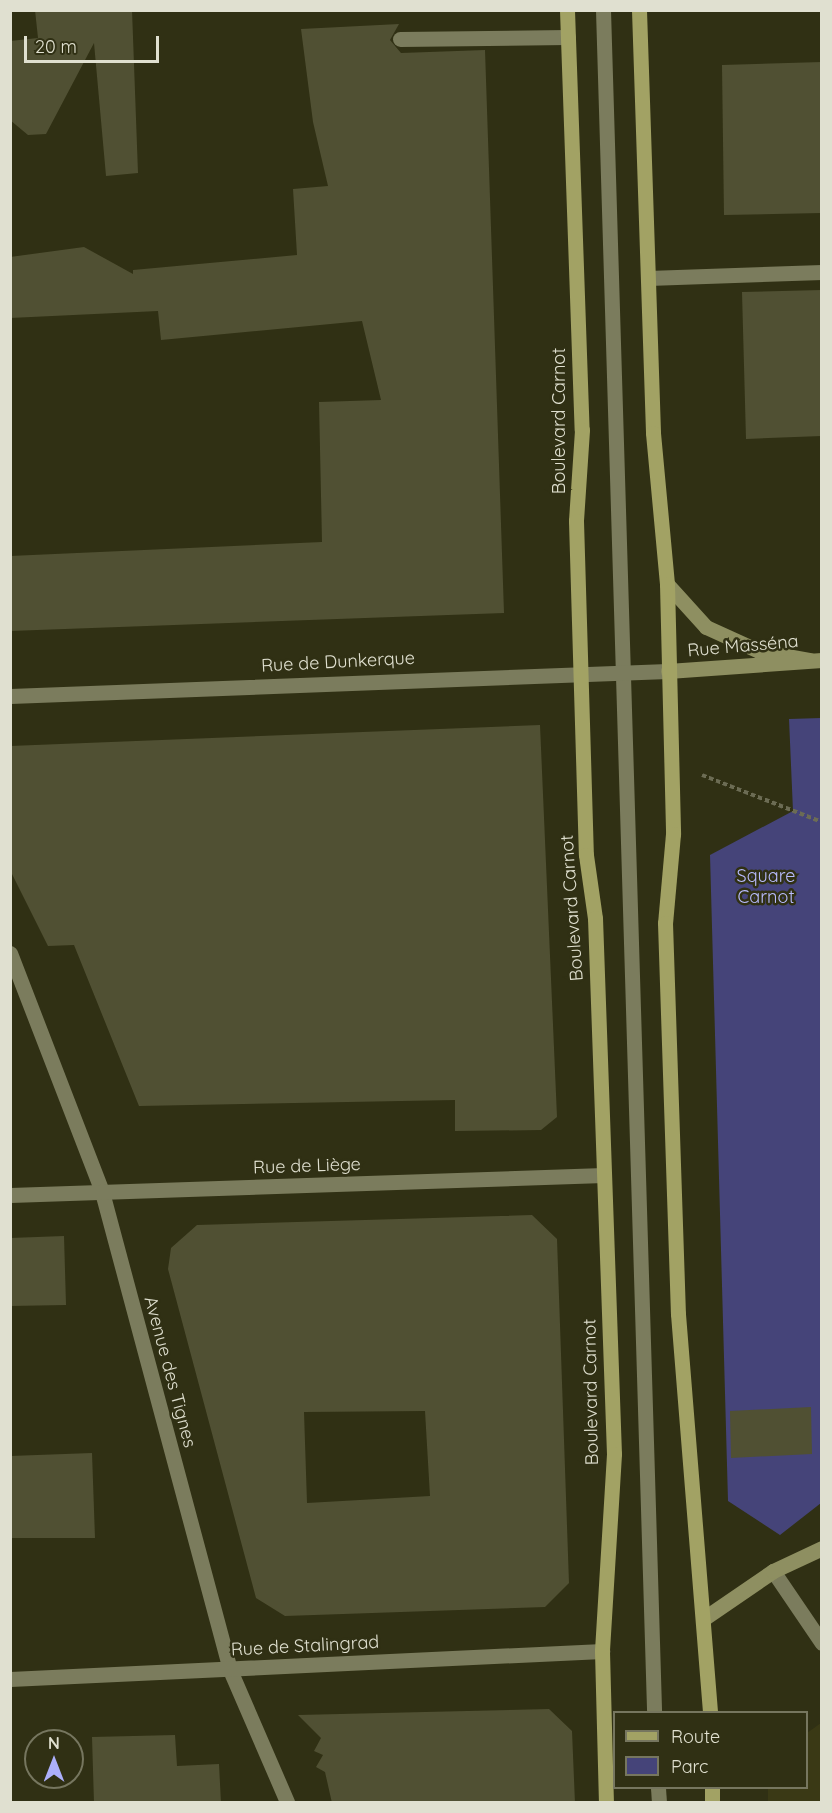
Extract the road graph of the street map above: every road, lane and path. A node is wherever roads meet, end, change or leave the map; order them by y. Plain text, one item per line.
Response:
1 (567, 10) edge
2 (603, 10) edge
3 (639, 10) edge
4 (568, 37) junction
5 (400, 39) dead end
6 (822, 272) edge
7 (648, 278) junction
8 (667, 584) junction
9 (816, 660) edge
10 (626, 671) junction
11 (668, 671) junction
12 (582, 672) junction
13 (10, 696) edge
14 (695, 782) dead end
15 (822, 822) edge
16 (10, 953) edge
17 (604, 1176) junction
18 (102, 1192) junction
19 (10, 1195) edge
20 (822, 1548) edge
21 (773, 1570) junction
22 (703, 1619) junction
23 (822, 1643) edge
24 (602, 1651) junction
25 (230, 1670) junction
26 (10, 1679) edge
27 (654, 1711) edge
28 (710, 1711) edge
29 (287, 1803) edge
30 (606, 1803) edge

1 - 4 main road, Boulevard Carnot
2 - 10 street
3 - 7 main road
4 - 5 street
4 - 12 main road, Boulevard Carnot
6 - 7 street
7 - 8 main road
8 - 9 main road
8 - 11 main road
9 - 11 main road, Rue Masséna
10 - 11 street, Rue de Dunkerque
10 - 12 street, Rue de Dunkerque
10 - 27 street
11 - 22 main road
12 - 13 street, Rue de Dunkerque
12 - 17 main road, Boulevard Carnot
14 - 15 path
16 - 18 street, Avenue des Tignes
17 - 18 street, Rue de Liège
17 - 24 main road, Boulevard Carnot
18 - 19 street, Rue de Liège
18 - 25 street, Avenue des Tignes
20 - 21 main road
21 - 22 main road
21 - 23 street
22 - 28 main road
24 - 25 street, Rue de Stalingrad
24 - 30 main road, Boulevard Carnot
25 - 26 street, Rue de Stalingrad
25 - 29 street, Avenue des Tignes

